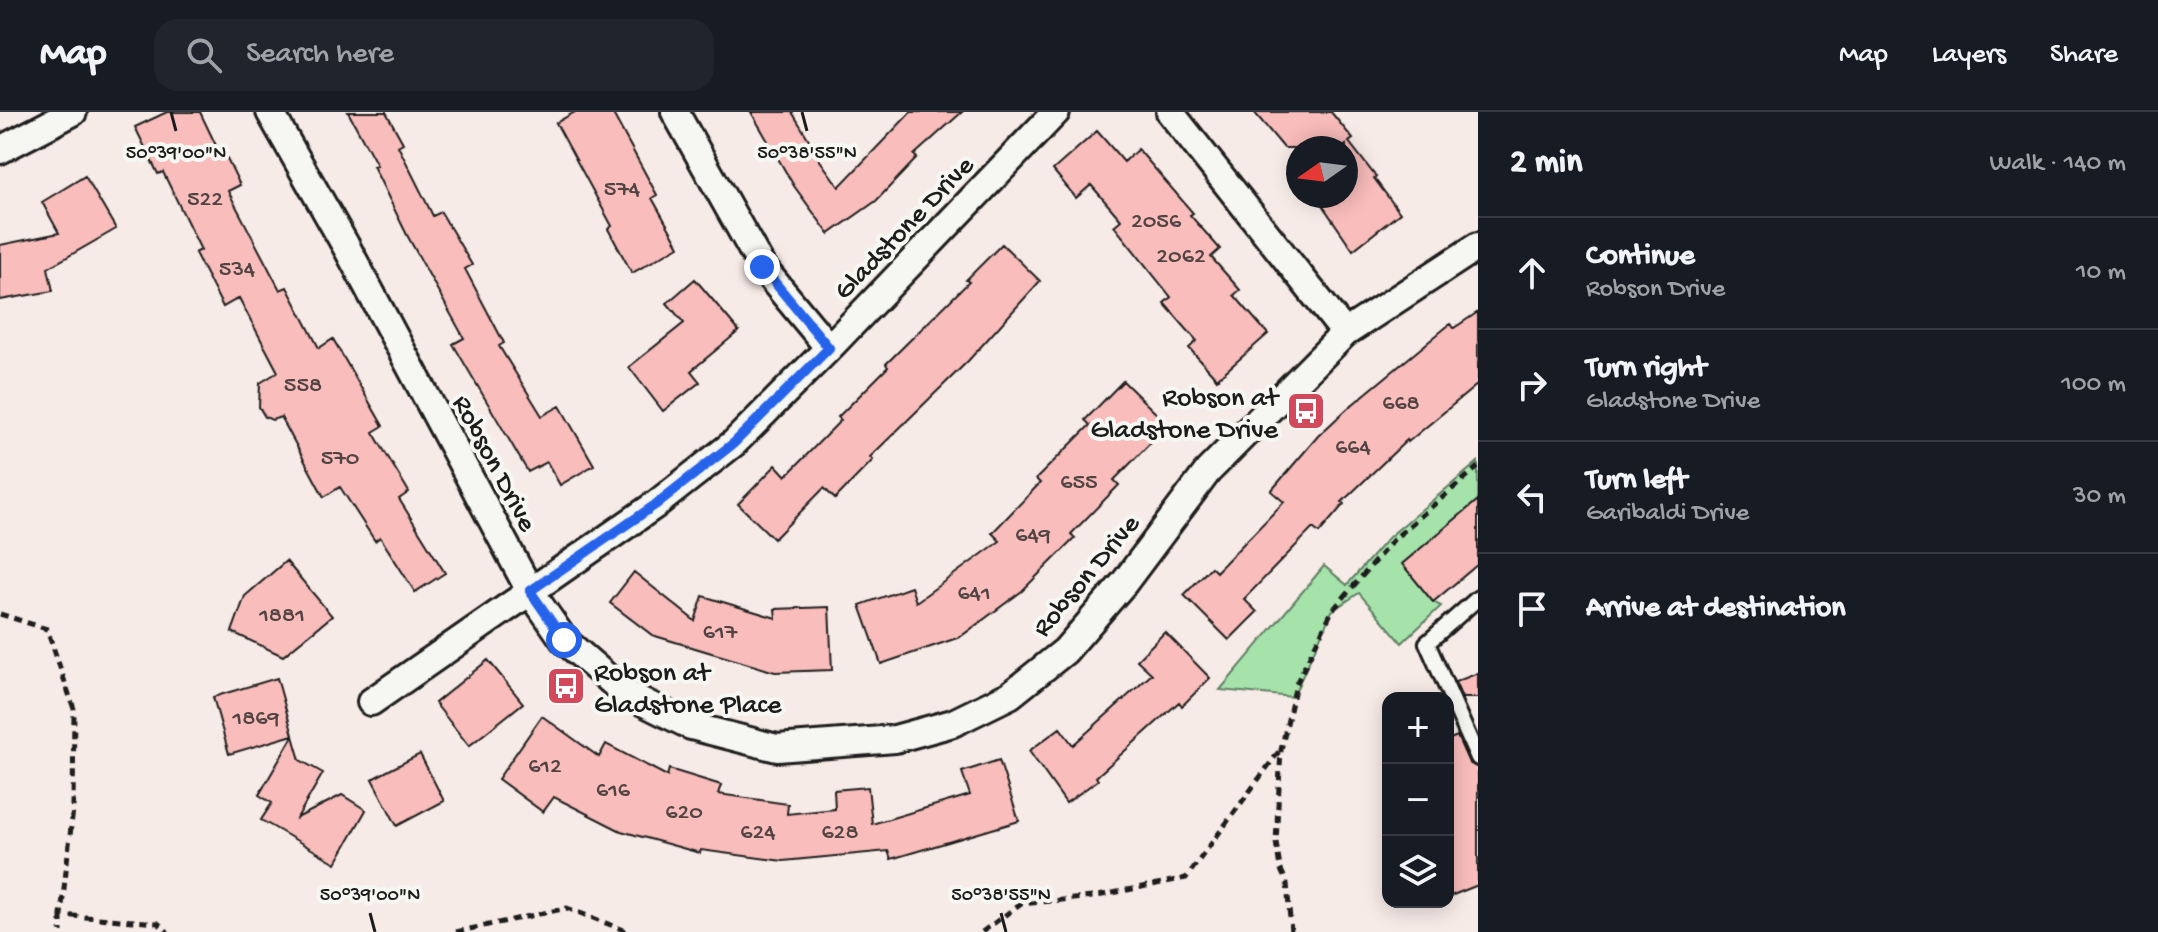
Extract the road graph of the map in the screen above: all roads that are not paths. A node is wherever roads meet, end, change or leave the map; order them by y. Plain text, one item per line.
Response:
1 (73, 112) edge
2 (270, 112) edge
3 (675, 112) edge
4 (1056, 112) edge
5 (1170, 112) edge
6 (0, 150) edge
7 (1478, 246) edge
8 (1345, 333) junction
9 (829, 348) junction
10 (530, 591) junction
11 (1478, 598) edge
12 (371, 702) dead end
13 (1478, 758) edge

1 - 6 street
2 - 10 street, Robson Drive
3 - 9 street
4 - 9 street, Gladstone Drive
5 - 8 street
7 - 8 street, Robson Drive
8 - 10 street, Robson Drive
9 - 10 street, Gladstone Drive
10 - 12 street, Gladstone Drive
11 - 13 lane

